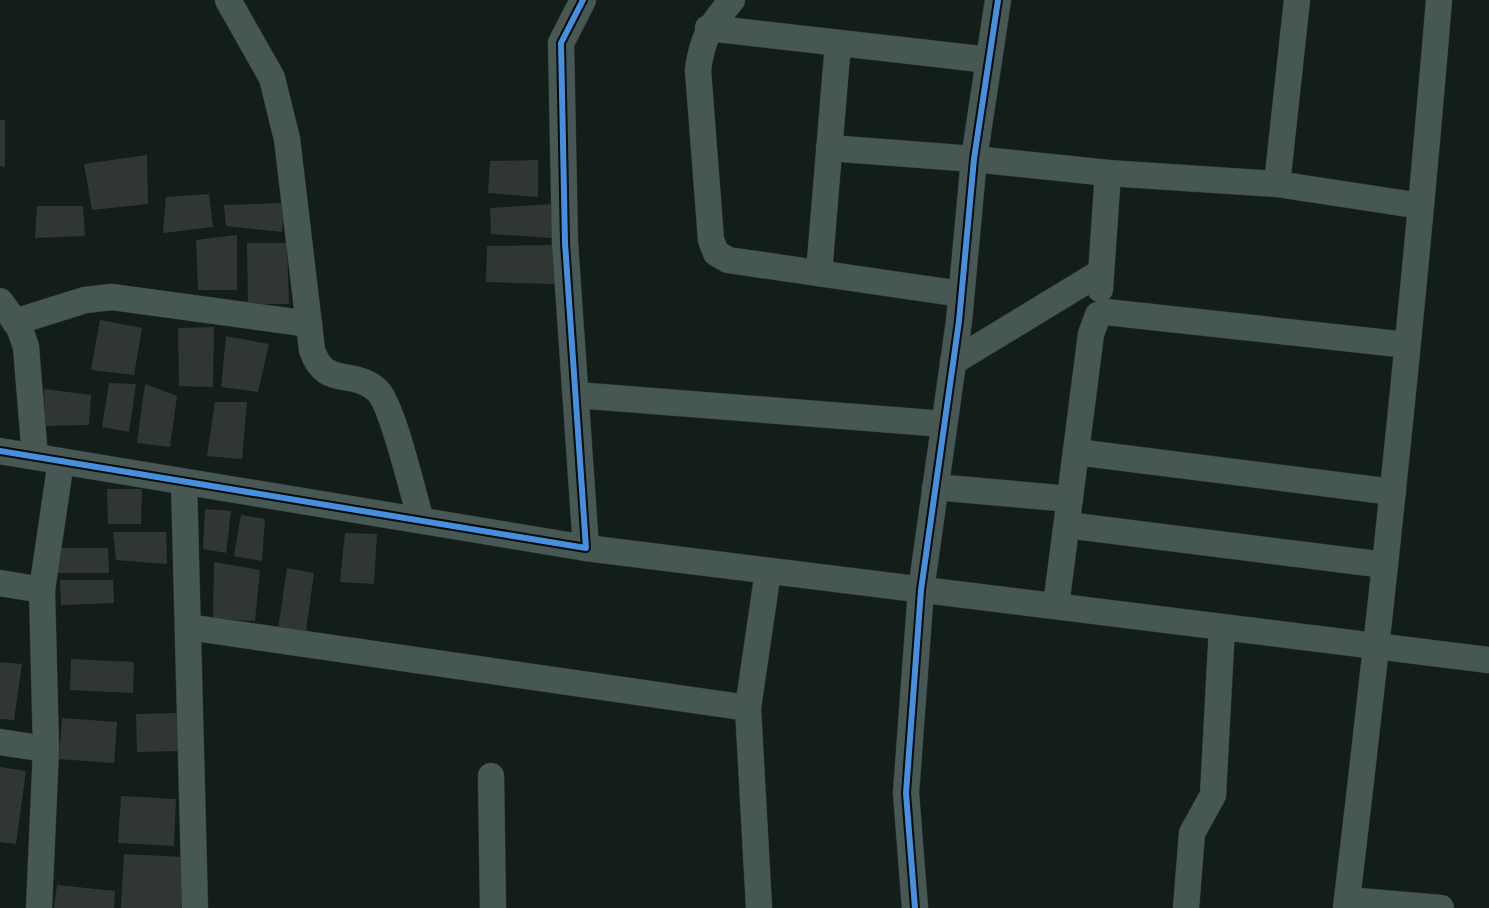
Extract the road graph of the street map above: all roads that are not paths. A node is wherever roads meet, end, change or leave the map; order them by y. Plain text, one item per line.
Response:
1 (228, 0) edge
2 (583, 0) edge
3 (732, 0) edge
4 (998, 0) edge
5 (1297, 0) edge
6 (1439, 0) edge
7 (708, 28) junction
8 (838, 43) junction
9 (989, 60) junction
10 (830, 148) junction
11 (974, 159) junction
12 (1108, 173) junction
13 (1278, 184) junction
14 (1421, 206) junction
15 (1101, 272) junction
16 (819, 273) junction
17 (961, 294) junction
18 (7, 311) edge
19 (1098, 315) junction
20 (309, 324) junction
21 (1407, 345) junction
22 (953, 362) junction
23 (576, 395) junction
24 (944, 424) junction
25 (0, 451) edge
26 (1076, 452) junction
27 (35, 457) junction
28 (61, 461) junction
29 (184, 482) junction
30 (936, 487) junction
31 (1393, 492) junction
32 (1070, 499) junction
33 (421, 520) junction
34 (1066, 525) junction
35 (586, 548) junction
36 (1385, 565) junction
37 (768, 571) junction
38 (0, 583) edge
39 (42, 590) junction
40 (921, 590) junction
41 (1056, 606) junction
42 (188, 627) junction
43 (1222, 627) junction
44 (1377, 646) junction
45 (1489, 660) edge
46 (748, 708) junction
47 (0, 742) edge
48 (46, 749) junction
49 (491, 776) dead end
50 (1346, 904) edge
51 (39, 908) edge
52 (195, 908) edge
53 (493, 908) edge
54 (759, 908) edge
55 (915, 908) edge
56 (1186, 908) edge
57 (1441, 908) edge

1 - 20 street
2 - 23 street
3 - 7 street
4 - 9 street
5 - 13 street
6 - 14 street
7 - 8 street
7 - 16 street
8 - 9 street
8 - 10 street
9 - 11 street
10 - 11 street
10 - 16 street
11 - 12 street
11 - 17 street
12 - 13 street
12 - 15 street
13 - 14 street
14 - 21 street
15 - 19 street
15 - 22 street
16 - 17 street
17 - 22 street
18 - 20 street
18 - 27 street
19 - 21 street
19 - 26 street
20 - 33 street
21 - 31 street
22 - 24 street
23 - 24 street
23 - 35 street
24 - 30 street
25 - 27 street
26 - 31 street
26 - 32 street
27 - 28 street
28 - 29 street
28 - 39 street
29 - 33 street
29 - 42 street
30 - 32 street
30 - 40 street
31 - 36 street
32 - 34 street
33 - 35 street
34 - 36 street
34 - 41 street
35 - 37 street
36 - 44 street
37 - 40 street
37 - 46 street
38 - 39 street
39 - 48 street
40 - 41 street
40 - 55 street
41 - 43 street
42 - 46 street
42 - 52 street
43 - 44 street
43 - 56 street
44 - 45 street
44 - 50 street
46 - 54 street
47 - 48 street
48 - 51 street
49 - 53 street
50 - 57 street

